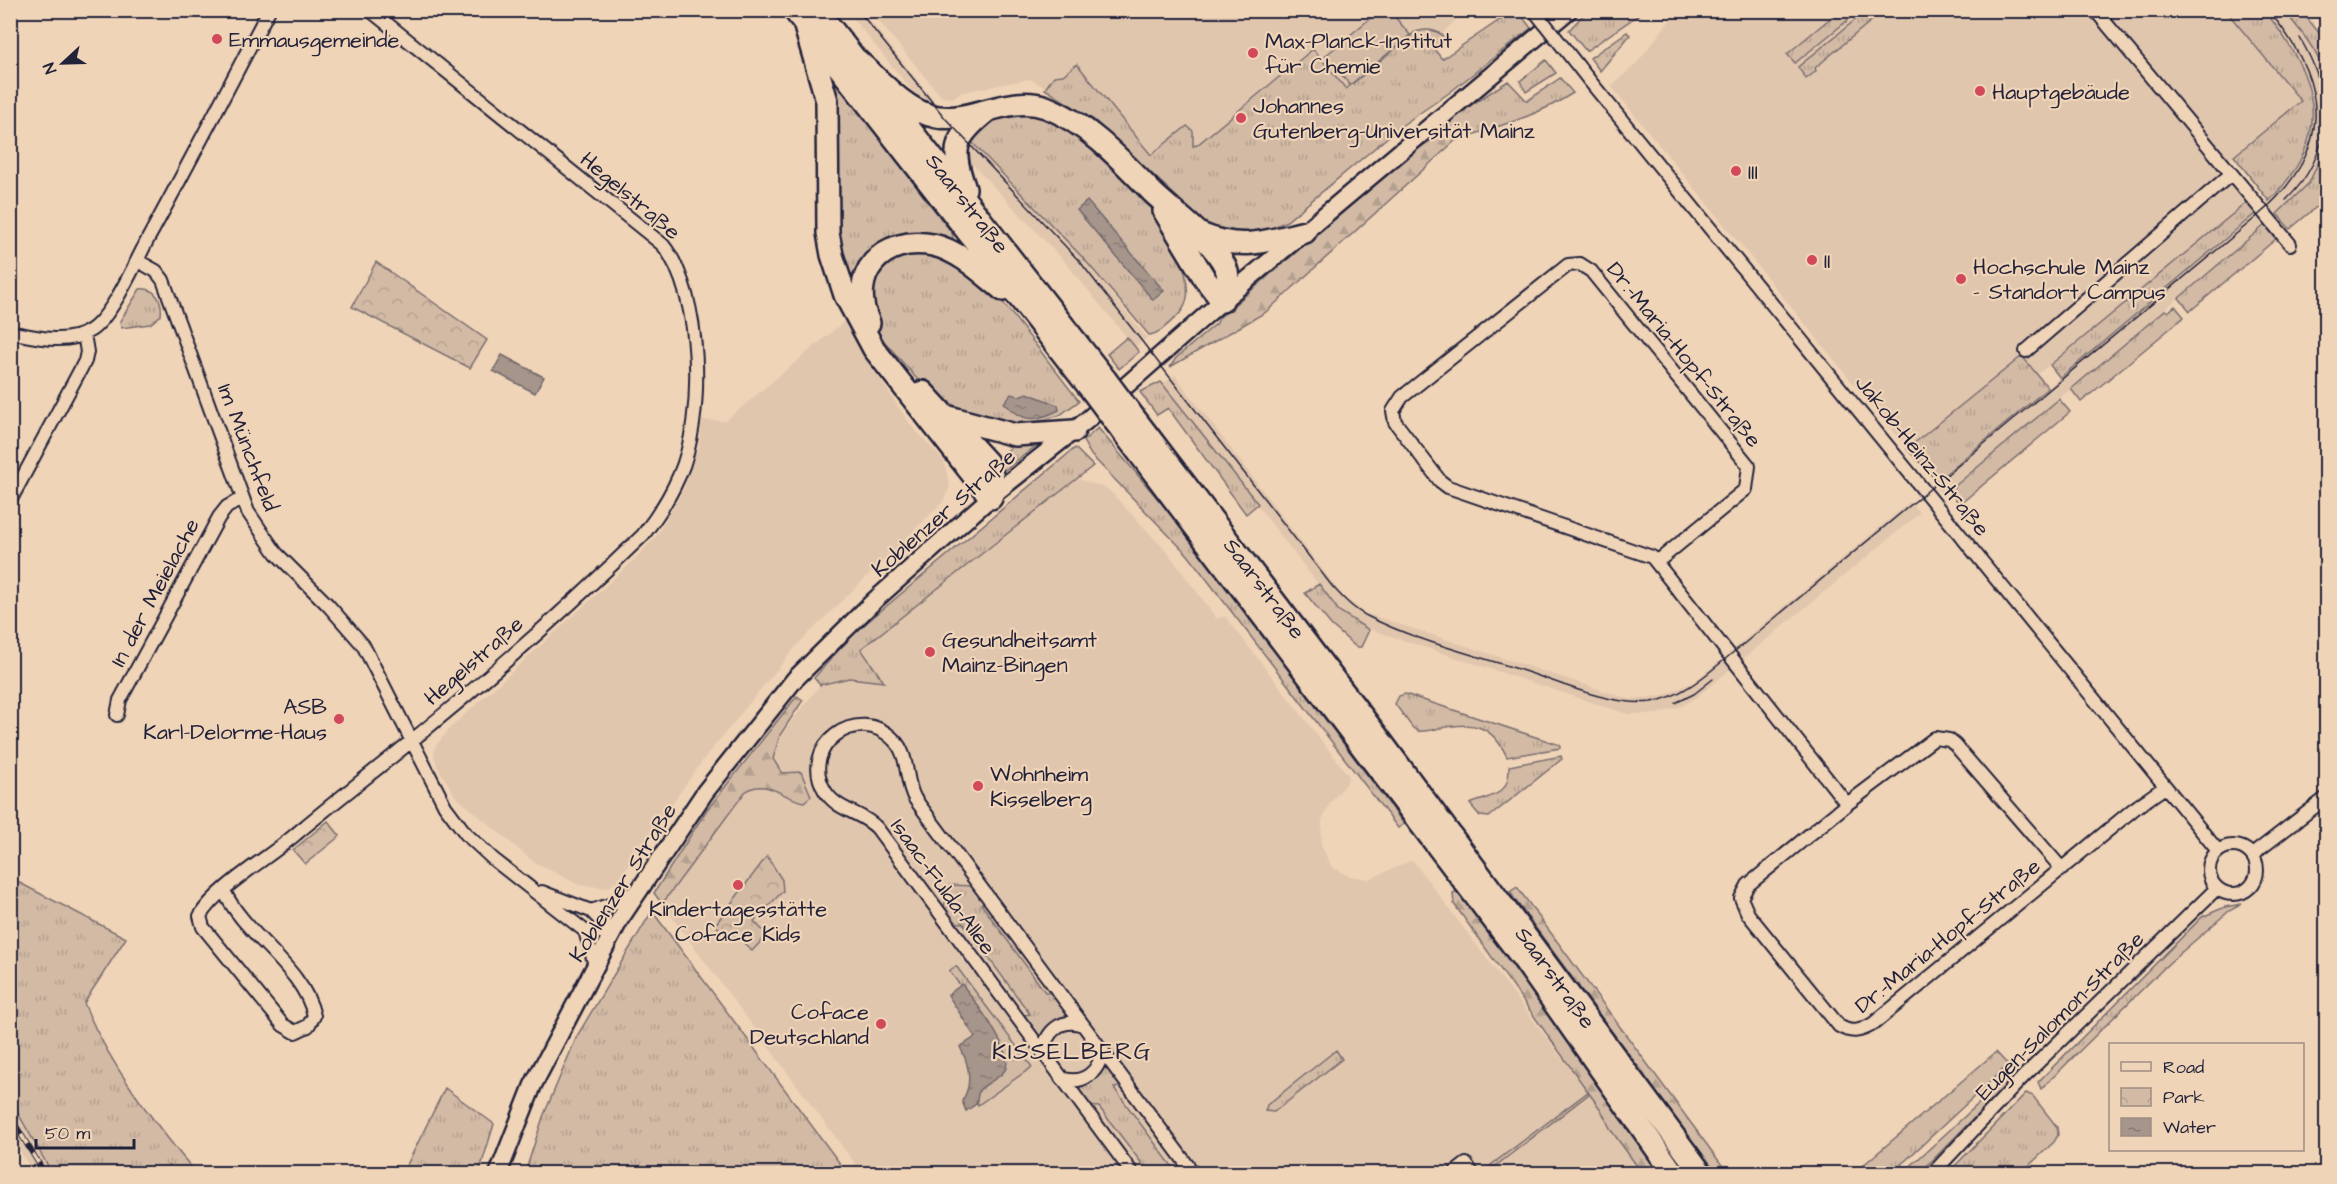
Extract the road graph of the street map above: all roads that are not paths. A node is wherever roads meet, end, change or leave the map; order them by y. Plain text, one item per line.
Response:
1 (269, 10) edge
2 (370, 10) edge
3 (1534, 10) edge
4 (1569, 10) edge
5 (2095, 10) edge
6 (805, 15) edge
7 (857, 60) junction
8 (989, 110) junction
9 (2231, 174) junction
10 (1152, 192) junction
11 (972, 207) junction
12 (1197, 232) junction
13 (1305, 232) junction
14 (2290, 244) dead end
15 (138, 261) junction
16 (1222, 302) junction
17 (1034, 316) junction
18 (10, 332) edge
19 (84, 333) junction
20 (2026, 351) dead end
21 (1099, 385) junction
22 (946, 416) junction
23 (1123, 417) junction
24 (1074, 431) junction
25 (991, 498) junction
26 (241, 499) junction
27 (10, 501) edge
28 (1657, 562) junction
29 (117, 715) dead end
30 (410, 742) junction
31 (2165, 787) junction
32 (2326, 798) edge
33 (1847, 804) junction
34 (2218, 850) junction
35 (2252, 855) junction
36 (2062, 869) junction
37 (2217, 888) junction
38 (533, 889) junction
39 (639, 889) junction
40 (224, 891) junction
41 (591, 911) junction
42 (585, 931) junction
43 (613, 933) junction
44 (595, 964) junction
45 (1083, 1025) junction
46 (1101, 1048) junction
47 (1043, 1054) junction
48 (1061, 1078) junction
49 (498, 1173) edge
50 (1133, 1173) edge
51 (1194, 1173) edge
52 (1453, 1173) edge
53 (1473, 1173) edge
54 (1674, 1173) edge
55 (1702, 1173) edge
56 (1932, 1173) edge

1 - 15 street
2 - 30 street, Hegelstraße
3 - 31 street, Jakob-Heinz-Straße, bridge
4 - 13 main road, Koblenzer Straße
5 - 9 street
6 - 7 highway, Saarstraße
6 - 17 highway, Saarstraße
6 - 25 highway
7 - 8 highway
7 - 11 highway, Saarstraße
8 - 10 highway
8 - 11 highway
9 - 14 street
9 - 20 street
10 - 12 highway
10 - 16 highway
11 - 21 highway, Saarstraße
12 - 13 highway
12 - 16 highway
13 - 16 main road, Koblenzer Straße
15 - 19 street
15 - 26 street, Im Münchfeld
16 - 24 main road, Koblenzer Straße
17 - 21 highway, Saarstraße
17 - 22 highway
18 - 19 street
19 - 27 street
21 - 23 highway, Saarstraße, bridge
22 - 24 highway
22 - 25 highway
23 - 54 highway, Saarstraße
23 - 55 highway, Saarstraße
24 - 25 main road, Koblenzer Straße
25 - 39 main road, Koblenzer Straße
26 - 29 street, In der Meielache
26 - 30 street, Im Münchfeld
28 - 28 street, Dr.-Maria-Hopf-Straße
28 - 33 street, Dr.-Maria-Hopf-Straße
30 - 38 street, Im Münchfeld
30 - 40 street, Hegelstraße
31 - 34 street, Jakob-Heinz-Straße
31 - 36 street, Dr.-Maria-Hopf-Straße
32 - 35 street
33 - 36 street, Dr.-Maria-Hopf-Straße
33 - 36 street, Dr.-Maria-Hopf-Straße
34 - 35 street
34 - 37 street
35 - 37 street
37 - 56 street, Eugen-Salomon-Straße
38 - 41 street, Im Münchfeld
38 - 42 street, Im Münchfeld
39 - 41 street
39 - 43 main road, Koblenzer Straße
40 - 40 street, Hegelstraße
41 - 43 street, Im Münchfeld
42 - 43 street
42 - 44 street
43 - 44 main road, Koblenzer Straße
44 - 49 main road, Koblenzer Straße
45 - 46 street, Isaac-Fulda-Allee
45 - 47 street
45 - 47 street, Isaac-Fulda-Allee
46 - 48 street
46 - 51 street, Isaac-Fulda-Allee
47 - 48 street, Isaac-Fulda-Allee
48 - 50 street, Isaac-Fulda-Allee
52 - 53 street

